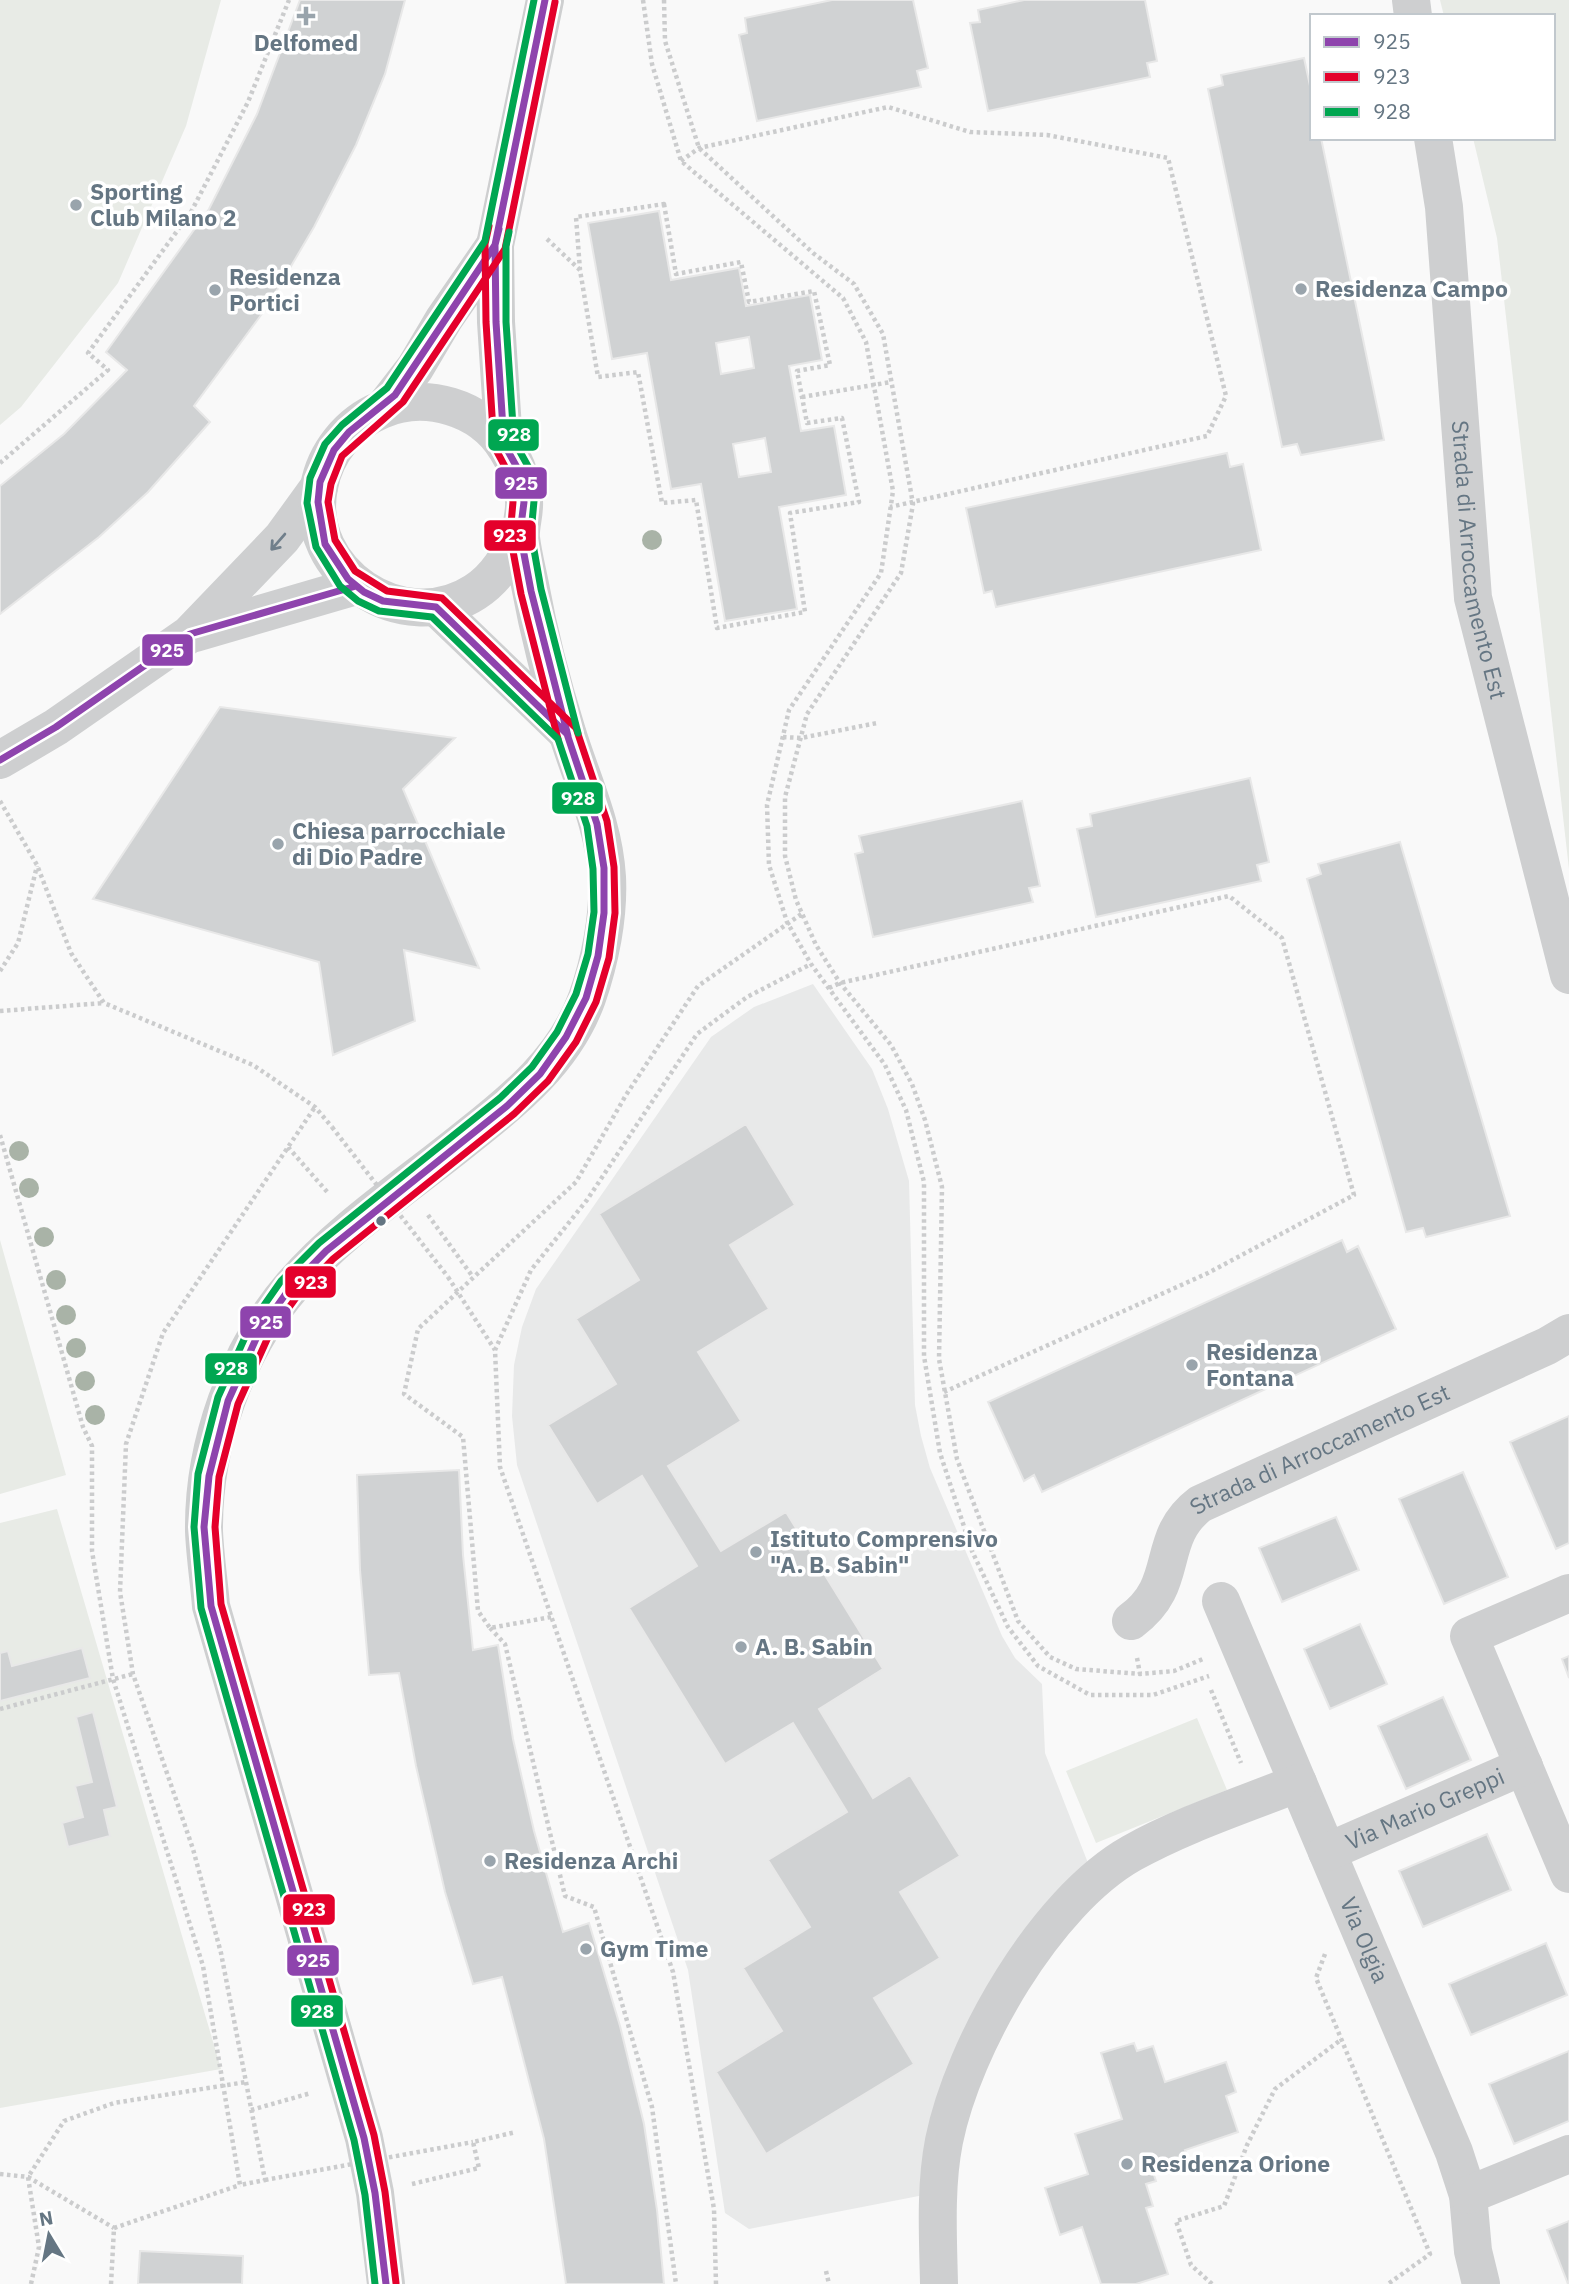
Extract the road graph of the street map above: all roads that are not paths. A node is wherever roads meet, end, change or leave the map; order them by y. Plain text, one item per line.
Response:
1 (545, 0) edge
2 (1433, 140) edge
3 (495, 245) junction
4 (384, 408) junction
5 (504, 444) junction
6 (318, 487) junction
7 (520, 533) junction
8 (356, 586) junction
9 (436, 607) junction
10 (190, 634) junction
11 (567, 733) junction
12 (0, 760) edge
13 (1569, 975) edge
14 (1569, 1333) edge
15 (1569, 1593) edge
16 (1221, 1601) dead end
17 (1131, 1620) dead end
18 (1524, 1766) junction
19 (1298, 1783) junction
20 (1327, 1852) junction
21 (1569, 1874) edge
22 (1569, 2154) edge
23 (1468, 2195) junction
24 (386, 2284) edge
25 (939, 2284) edge
26 (1481, 2284) edge

1 - 3 street
2 - 13 street, Strada di Arroccamento Est
3 - 4 street
3 - 5 street
4 - 5 street
4 - 6 street
5 - 7 street
6 - 8 street
6 -> 10 street
7 - 9 street
7 - 11 street
8 - 9 street
8 - 10 street
9 - 11 street
10 - 12 street
11 - 24 street
14 - 17 street, Strada di Arroccamento Est
15 - 18 street, Via Mario Greppi
16 - 19 street, Via Olgia
18 - 20 street, Via Mario Greppi
18 - 21 street, Via Mario Greppi
19 - 20 street, Via Olgia
19 - 25 street
20 - 23 street, Via Olgia
22 - 23 street
23 - 26 street, Via Olgia

